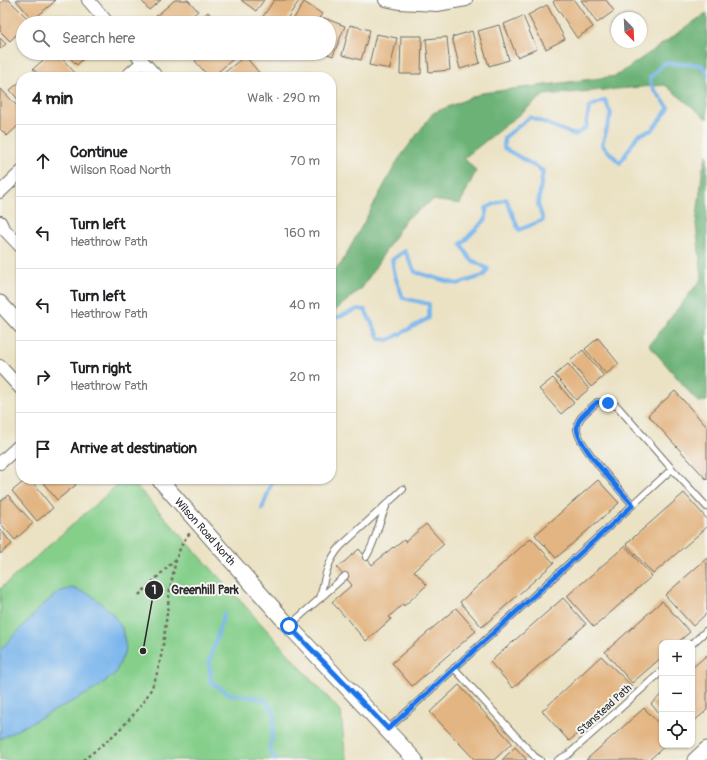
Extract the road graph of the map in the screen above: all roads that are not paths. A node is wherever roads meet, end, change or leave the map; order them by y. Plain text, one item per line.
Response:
1 (88, 0) edge
2 (385, 0) edge
3 (466, 0) edge
4 (102, 16) edge
5 (138, 60) edge
6 (141, 60) edge
7 (129, 72) edge
8 (152, 72) edge
9 (16, 177) edge
10 (0, 192) edge
11 (0, 222) edge
12 (16, 242) edge
13 (0, 303) edge
14 (16, 321) edge
15 (0, 366) edge
16 (16, 384) edge
17 (16, 449) edge
18 (0, 463) edge
19 (672, 470) junction
20 (163, 484) edge
21 (403, 489) dead end
22 (388, 503) junction
23 (633, 505) junction
24 (707, 507) edge
25 (366, 557) dead end
26 (345, 576) dead end
27 (320, 599) junction
28 (289, 626) junction
29 (707, 630) edge
30 (695, 641) edge
31 (454, 668) junction
32 (659, 674) edge
33 (388, 729) junction
34 (707, 749) edge
35 (416, 760) edge
36 (540, 760) edge
37 (558, 760) edge
38 (695, 760) edge

1 - 4 street
2 - 3 street
5 - 7 street
6 - 8 street
9 - 10 street
11 - 12 street
13 - 14 street
15 - 16 street
17 - 18 street
19 - 23 lane
19 - 23 lane
19 - 24 lane
20 - 28 street, Wilson Road North
21 - 22 lane
22 - 25 lane
22 - 27 lane
23 - 31 lane
26 - 27 lane
27 - 28 lane
28 - 33 street, Wilson Road North
29 - 30 lane
31 - 33 lane
31 - 36 lane
32 - 37 lane, Stanstead Path
33 - 35 street, Wilson Road North
34 - 38 street

